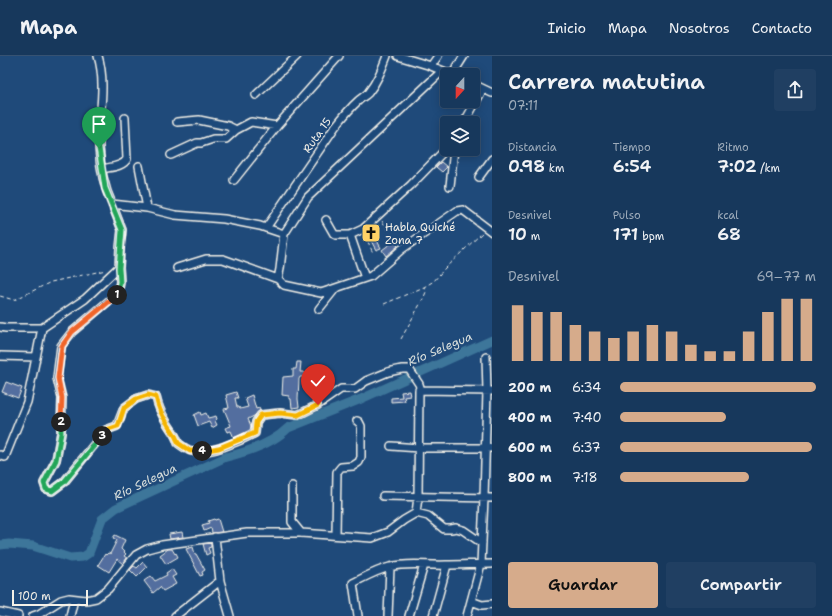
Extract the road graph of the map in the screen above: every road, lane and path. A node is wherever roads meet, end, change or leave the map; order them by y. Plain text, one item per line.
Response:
1 (98, 56) edge
2 (297, 56) edge
3 (339, 56) edge
4 (387, 56) edge
5 (398, 56) edge
6 (438, 56) edge
7 (464, 56) edge
8 (431, 66) junction
9 (456, 68) edge
10 (440, 70) edge
11 (440, 73) edge
12 (480, 88) edge
13 (483, 89) junction
14 (492, 93) edge
15 (256, 95) dead end
16 (468, 116) edge
17 (125, 118) dead end
18 (177, 122) dead end
19 (277, 126) junction
20 (236, 130) junction
21 (171, 154) dead end
22 (440, 155) edge
23 (453, 156) edge
24 (492, 158) edge
25 (139, 166) dead end
26 (102, 169) junction
27 (479, 177) dead end
28 (234, 180) dead end
29 (450, 186) dead end
30 (112, 204) junction
31 (147, 208) junction
32 (378, 216) junction
33 (326, 220) dead end
34 (486, 227) junction
35 (266, 228) junction
36 (362, 229) junction
37 (388, 230) dead end
38 (492, 232) edge
39 (284, 234) junction
40 (350, 235) junction
41 (373, 253) dead end
42 (119, 268) junction
43 (177, 268) dead end
44 (365, 278) junction
45 (278, 279) junction
46 (424, 287) junction
47 (334, 289) junction
48 (0, 296) edge
49 (384, 304) dead end
50 (319, 309) dead end
51 (0, 326) edge
52 (42, 328) junction
53 (401, 339) dead end
54 (0, 356) edge
55 (36, 357) junction
56 (486, 357) dead end
57 (420, 387) junction
58 (489, 391) edge
59 (357, 421) dead end
60 (391, 446) dead end
61 (419, 448) junction
62 (488, 448) edge
63 (0, 455) edge
64 (292, 486) dead end
65 (383, 496) dead end
66 (418, 496) junction
67 (484, 498) junction
68 (492, 498) edge
69 (416, 513) junction
70 (302, 533) junction
71 (336, 535) junction
72 (215, 537) junction
73 (482, 543) junction
74 (480, 564) junction
75 (492, 564) edge
76 (424, 565) junction
77 (447, 565) junction
78 (390, 567) junction
79 (220, 581) junction
80 (74, 599) junction
81 (471, 600) junction
82 (492, 604) edge
83 (0, 612) edge
84 (8, 615) edge
85 (18, 616) edge
86 (33, 616) edge
87 (70, 616) edge
88 (175, 616) edge
89 (230, 616) edge
90 (358, 616) edge
91 (388, 616) edge
92 (409, 616) edge
93 (433, 616) edge
94 (467, 616) edge

1 - 26 street
2 - 15 street
3 - 19 street
4 - 35 street, Ruta 15
5 - 8 street
6 - 8 street
7 - 9 street
8 - 10 street
11 - 39 street
12 - 13 street
13 - 14 street
13 - 16 street
17 - 26 street
18 - 20 street
19 - 20 street
19 - 28 street
20 - 21 street
22 - 32 street
23 - 29 street
24 - 27 street
25 - 31 street
26 - 30 street
30 - 31 street
30 - 42 street
31 - 35 street
32 - 36 street
32 - 37 path
33 - 40 street
34 - 38 street
34 - 44 street
34 - 46 path
35 - 39 street
36 - 40 street
36 - 41 path
39 - 45 street
40 - 44 street
42 - 48 path
42 - 52 street
42 - 57 street
43 - 45 street
44 - 47 street
45 - 47 street
46 - 49 path
46 - 53 path
47 - 50 street
51 - 52 street
52 - 55 street
54 - 55 street
55 - 63 street
56 - 58 street
57 - 58 street
57 - 61 street
58 - 62 street
59 - 71 street
60 - 61 street
61 - 62 street
61 - 66 street
62 - 67 street
64 - 70 street
65 - 66 street
66 - 67 street
66 - 69 street
67 - 68 street
67 - 73 street
69 - 71 street
69 - 73 street
70 - 71 street
70 - 72 street
72 - 79 street
72 - 80 street
73 - 74 street
74 - 75 street
74 - 77 street
74 - 81 street
76 - 77 street
76 - 78 street
76 - 92 street
77 - 93 street
78 - 90 street
78 - 91 street
79 - 88 street
79 - 89 street
80 - 86 street
80 - 87 street
81 - 82 street
81 - 94 street
83 - 84 street
84 - 85 street

